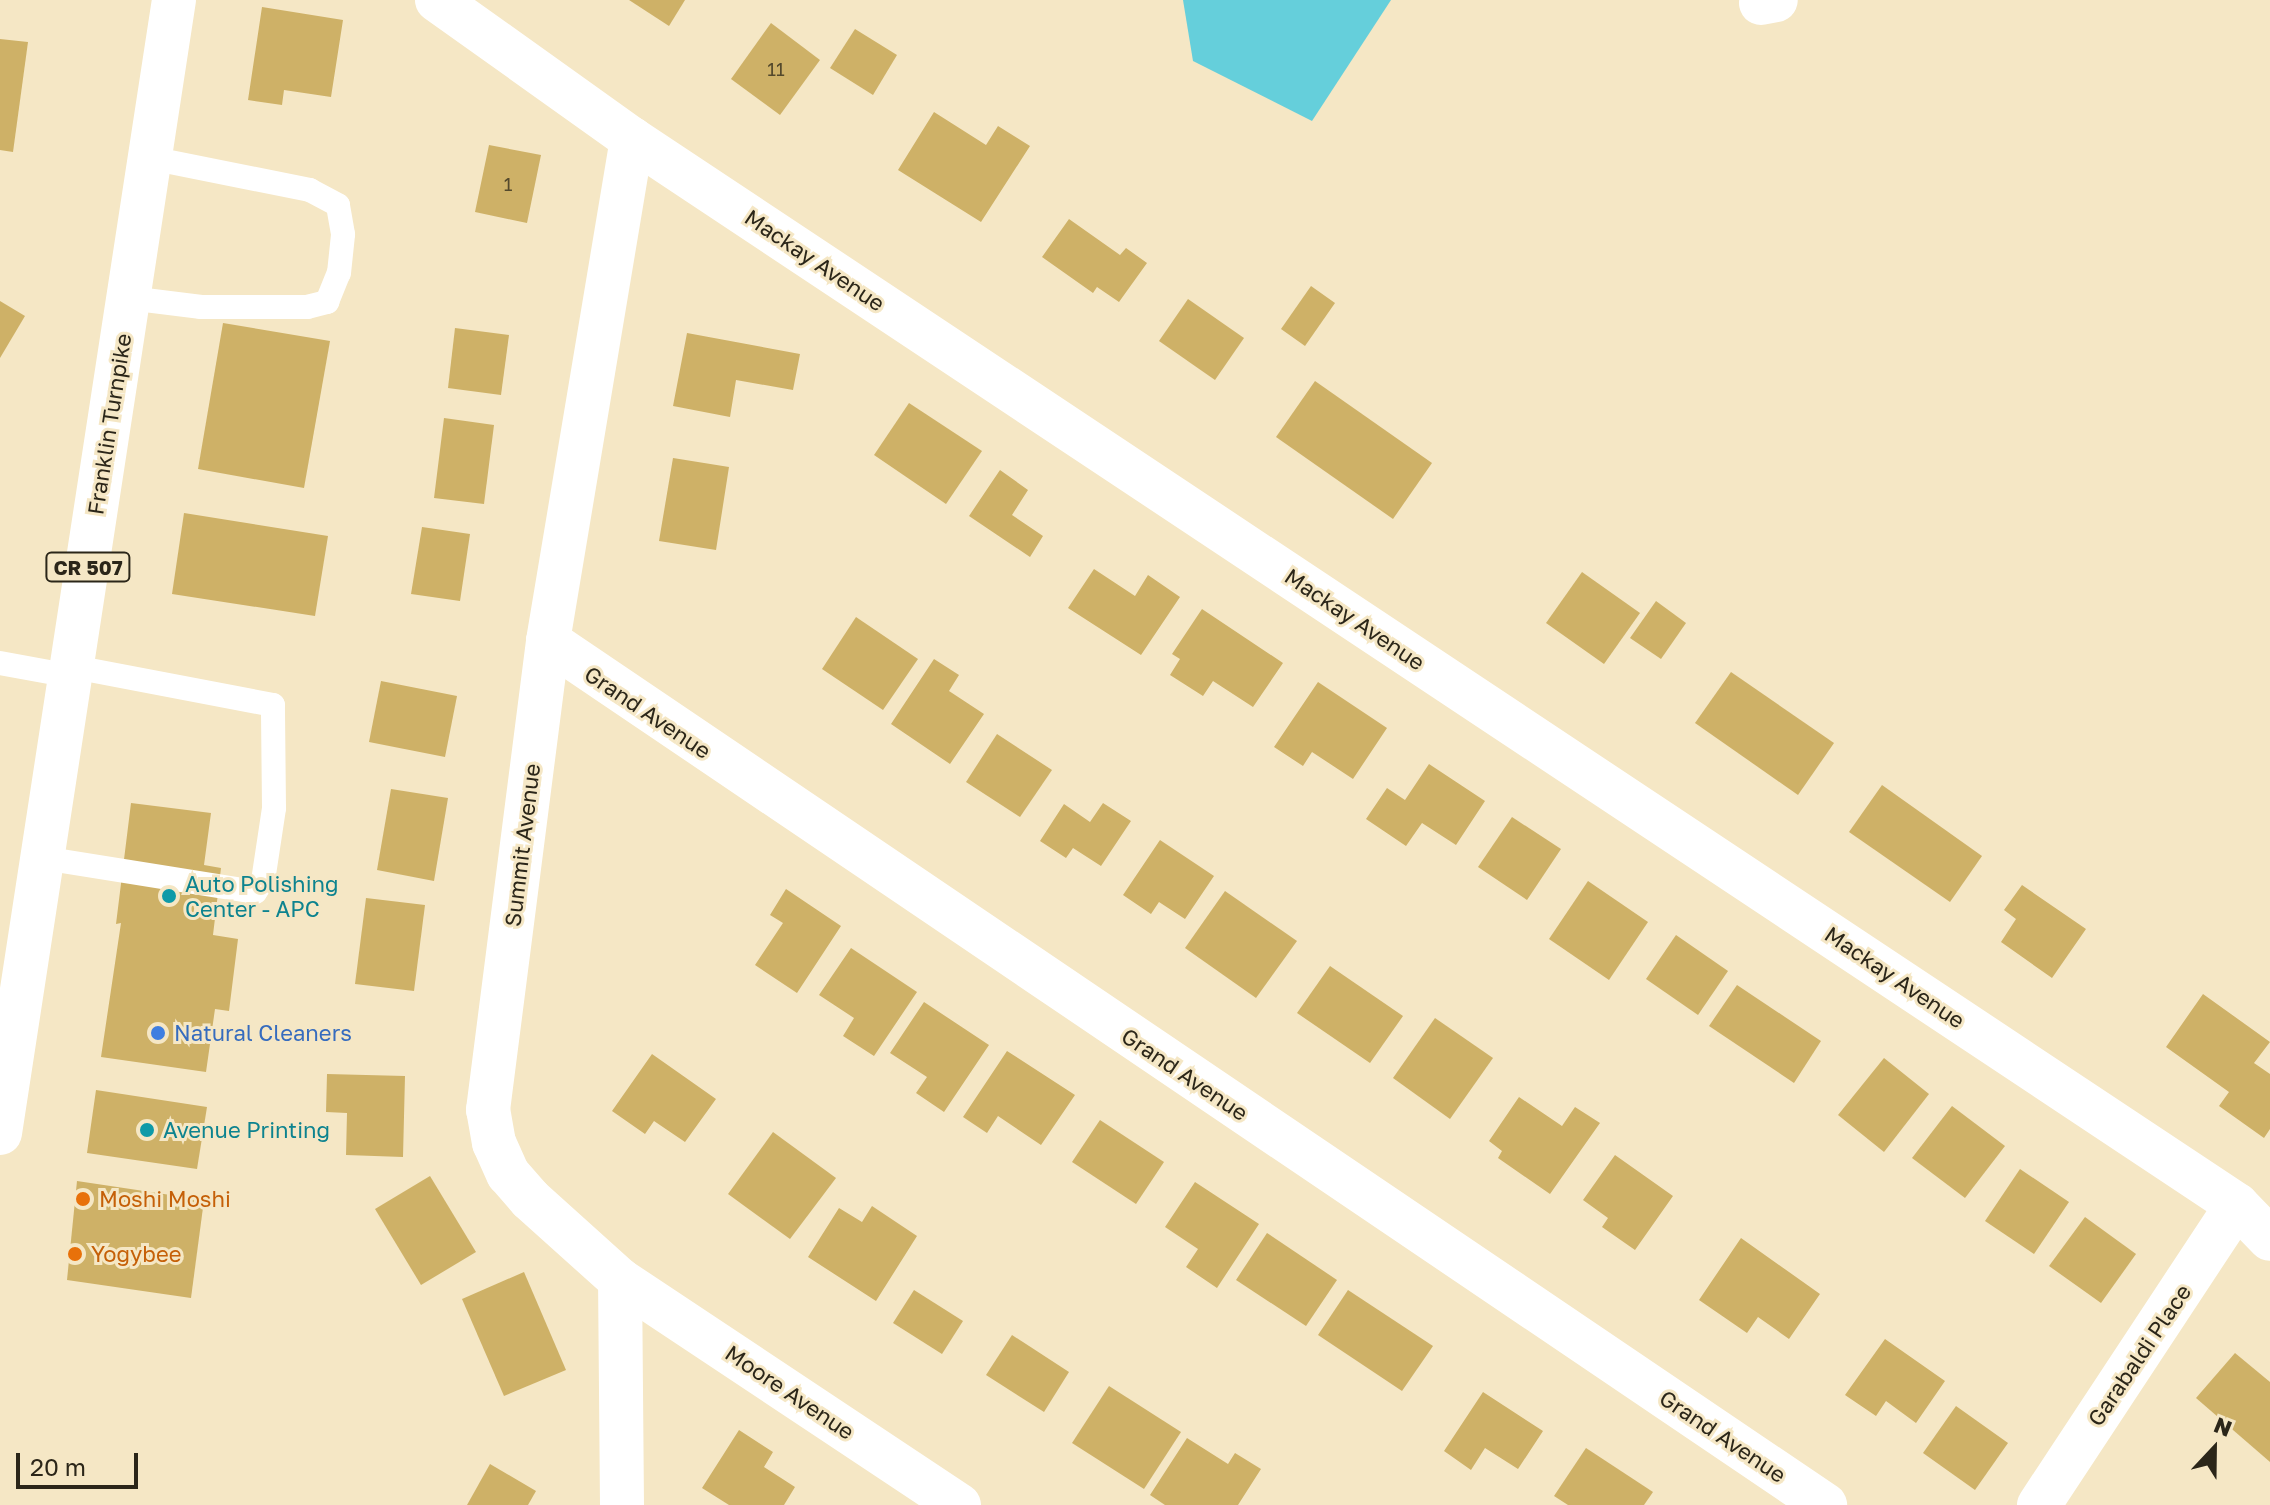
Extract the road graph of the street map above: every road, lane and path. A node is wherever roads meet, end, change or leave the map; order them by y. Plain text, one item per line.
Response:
1 (174, 0) edge
2 (437, 0) edge
3 (632, 139) junction
4 (150, 158) junction
5 (129, 298) junction
6 (548, 641) junction
7 (0, 663) edge
8 (72, 672) junction
9 (43, 858) junction
10 (0, 1133) edge
11 (2237, 1205) junction
12 (2270, 1239) edge
13 (620, 1280) junction
14 (622, 1505) edge
15 (959, 1505) edge
16 (1825, 1505) edge
17 (2039, 1505) edge

1 - 4 street, Franklin Turnpike / CR 507
2 - 3 street, Mackay Avenue
3 - 6 street, Summit Avenue
3 - 11 street, Mackay Avenue
4 - 5 street, Franklin Turnpike / CR 507
4 - 5 lane
5 - 8 street, Franklin Turnpike / CR 507
6 - 13 street, Summit Avenue
6 - 16 street, Grand Avenue
7 - 8 lane
8 - 9 street, Franklin Turnpike / CR 507
8 - 9 lane
9 - 10 street, Franklin Turnpike / CR 507
11 - 12 street, Mackay Avenue
11 - 17 street, Garabaldi Place
13 - 14 street
13 - 15 street, Moore Avenue

